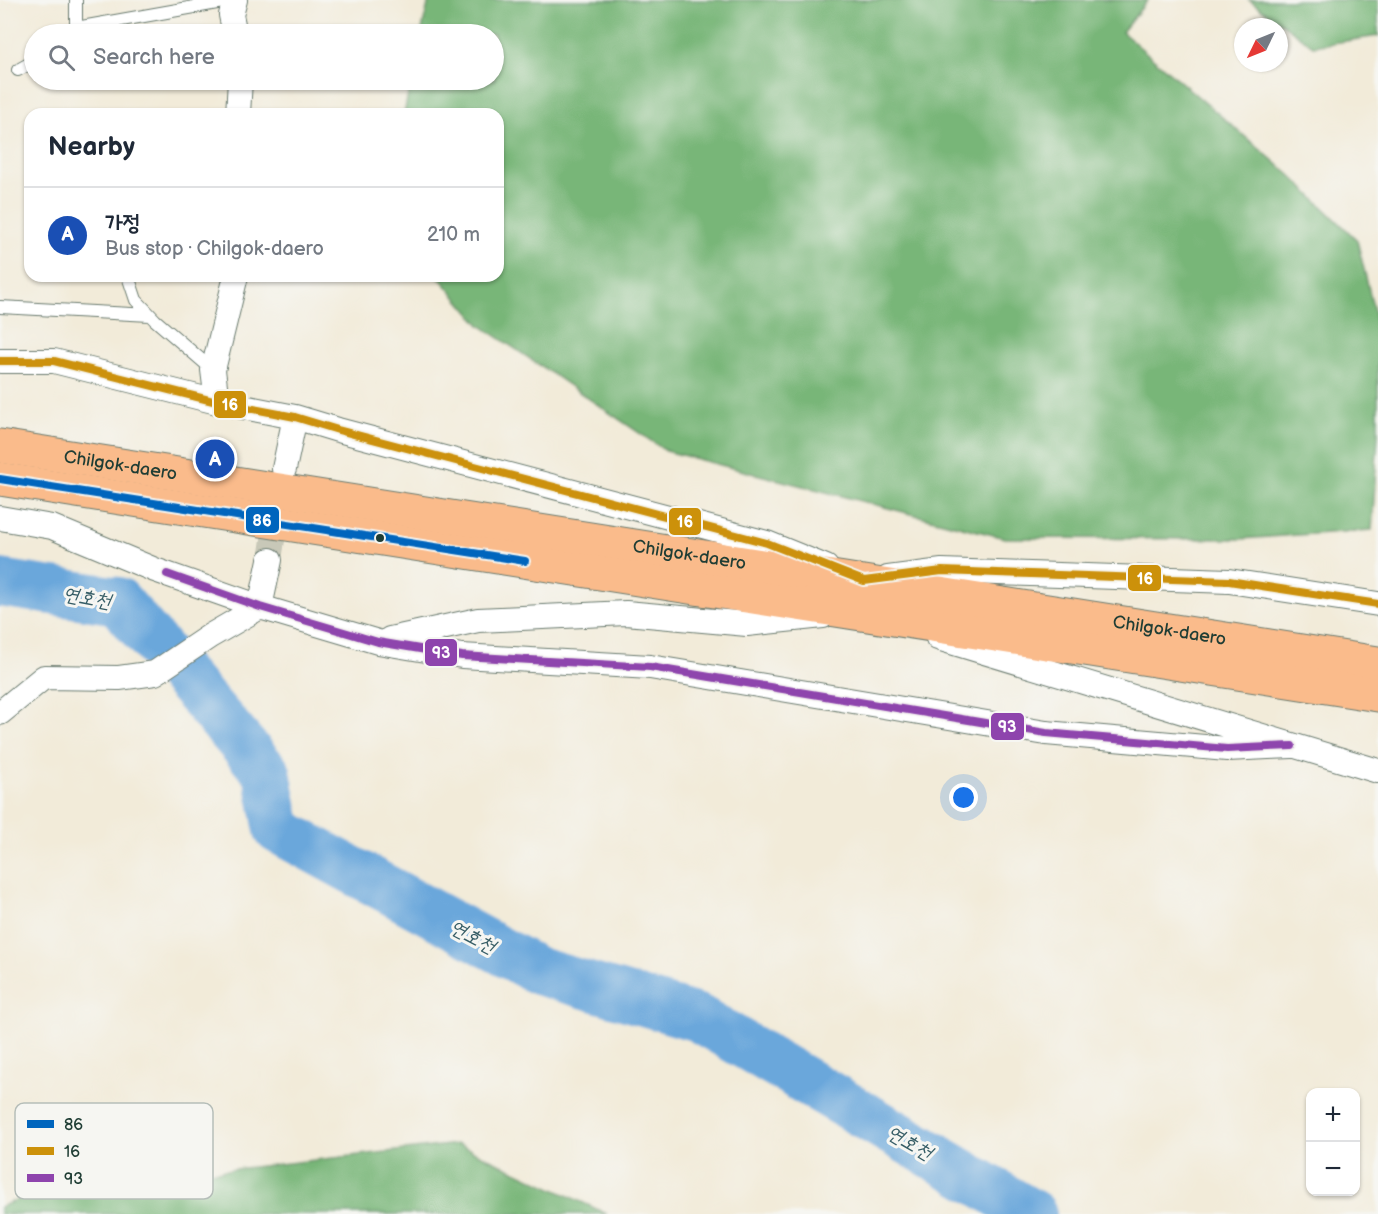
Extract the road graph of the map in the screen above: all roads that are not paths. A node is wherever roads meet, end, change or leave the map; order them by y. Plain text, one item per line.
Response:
1 (76, 0) edge
2 (234, 0) edge
3 (74, 24) edge
4 (113, 24) edge
5 (233, 24) edge
6 (24, 67) edge
7 (18, 70) dead end
8 (239, 90) edge
9 (238, 108) edge
10 (130, 282) edge
11 (235, 282) edge
12 (0, 307) edge
13 (150, 315) junction
14 (0, 361) edge
15 (213, 370) junction
16 (217, 402) junction
17 (295, 417) junction
18 (0, 446) edge
19 (284, 469) dead end
20 (0, 478) edge
21 (0, 518) edge
22 (270, 560) tunnel mouth
23 (864, 581) junction
24 (1378, 604) edge
25 (260, 607) junction
26 (856, 613) junction
27 (378, 642) junction
28 (1378, 663) edge
29 (1378, 695) edge
30 (0, 713) edge
31 (1292, 746) junction
32 (1378, 771) edge

1 - 3 lane
2 - 4 lane
2 - 5 street
6 - 7 lane
8 - 9 street
10 - 13 lane
11 - 15 street
12 - 13 lane
13 - 15 lane
14 - 16 street
15 - 16 street
16 - 17 street
17 - 19 street
17 - 23 street
18 - 23 highway, Chilgok-daero
20 - 26 highway, Chilgok-daero
21 - 25 street
22 - 25 street
23 - 24 street
23 - 28 highway, Chilgok-daero
25 - 27 street
25 - 30 street
26 - 27 street
26 - 29 highway, Chilgok-daero
26 - 31 street
27 - 31 street
31 - 32 street

